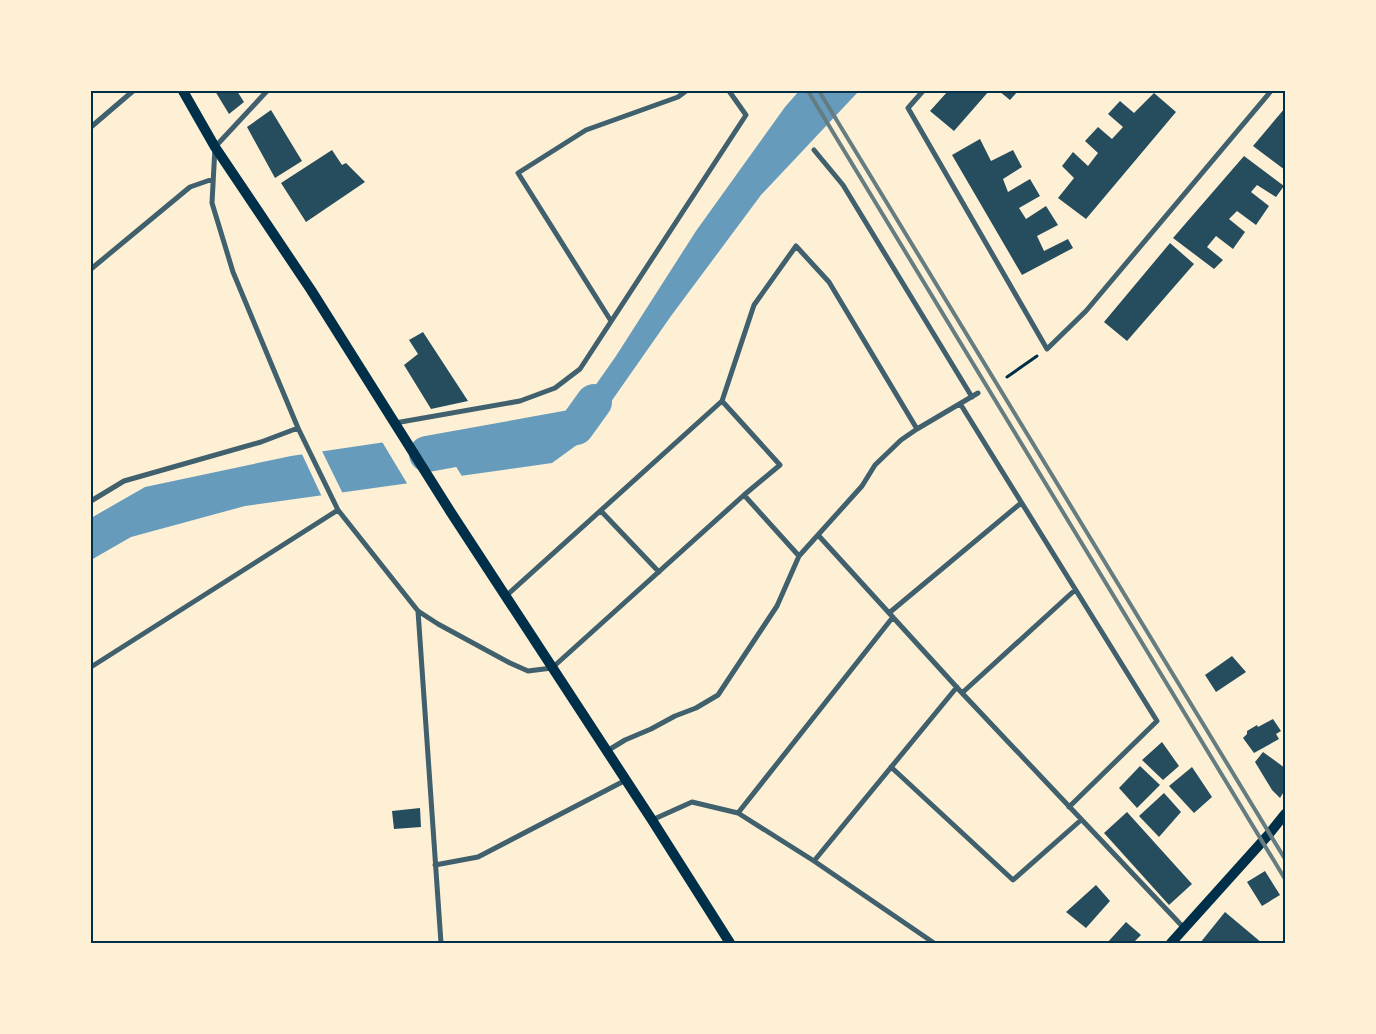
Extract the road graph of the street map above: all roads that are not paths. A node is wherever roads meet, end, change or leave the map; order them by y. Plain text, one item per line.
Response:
1 (133, 91) edge
2 (182, 91) edge
3 (267, 91) edge
4 (686, 91) edge
5 (729, 91) edge
6 (923, 91) edge
7 (1271, 91) edge
8 (91, 127) edge
9 (216, 147) junction
10 (814, 150) dead end
11 (213, 178) junction
12 (91, 269) edge
13 (611, 321) junction
14 (978, 393) dead end
15 (972, 397) junction
16 (722, 401) junction
17 (961, 404) junction
18 (396, 426) junction
19 (298, 428) junction
20 (917, 429) junction
21 (744, 495) junction
22 (91, 501) edge
23 (1021, 502) junction
24 (338, 510) junction
25 (601, 512) junction
26 (818, 535) junction
27 (799, 556) junction
28 (659, 572) junction
29 (1075, 590) junction
30 (506, 596) junction
31 (418, 611) junction
32 (891, 615) junction
33 (91, 667) edge
34 (552, 668) junction
35 (957, 687) junction
36 (962, 693) junction
37 (607, 751) junction
38 (891, 767) junction
39 (626, 780) junction
40 (1069, 807) junction
41 (738, 812) junction
42 (1285, 814) edge
43 (652, 820) junction
44 (1081, 820) junction
45 (814, 861) junction
46 (435, 865) junction
47 (1184, 929) junction
48 (441, 943) edge
49 (730, 943) edge
50 (934, 943) edge
51 (1172, 943) edge

1 - 8 street
2 - 9 main road
3 - 9 street
4 - 13 street
5 - 13 street
6 - 7 street
9 - 11 street
9 - 18 main road
10 - 15 street
11 - 12 street
11 - 19 street
13 - 18 street
14 - 15 street
15 - 17 street
16 - 20 street
16 - 21 street
16 - 25 street
17 - 20 street
17 - 23 street
18 - 30 main road
19 - 22 street
19 - 24 street
20 - 26 street
21 - 27 street
21 - 28 street
23 - 29 street
23 - 32 street
24 - 31 street
24 - 33 street
25 - 28 street
25 - 30 street
26 - 27 street
26 - 32 street
27 - 37 street
28 - 34 street
29 - 36 street
29 - 40 street
30 - 34 main road
31 - 34 street
31 - 46 street
32 - 35 street
32 - 41 street
34 - 37 main road
35 - 36 street
35 - 38 street
36 - 40 street
37 - 39 main road
38 - 44 street
38 - 45 street
39 - 43 main road
39 - 46 street
40 - 44 street
41 - 43 street
41 - 45 street
42 - 47 main road
43 - 49 main road
44 - 47 street
45 - 50 street
46 - 48 street
47 - 51 main road

